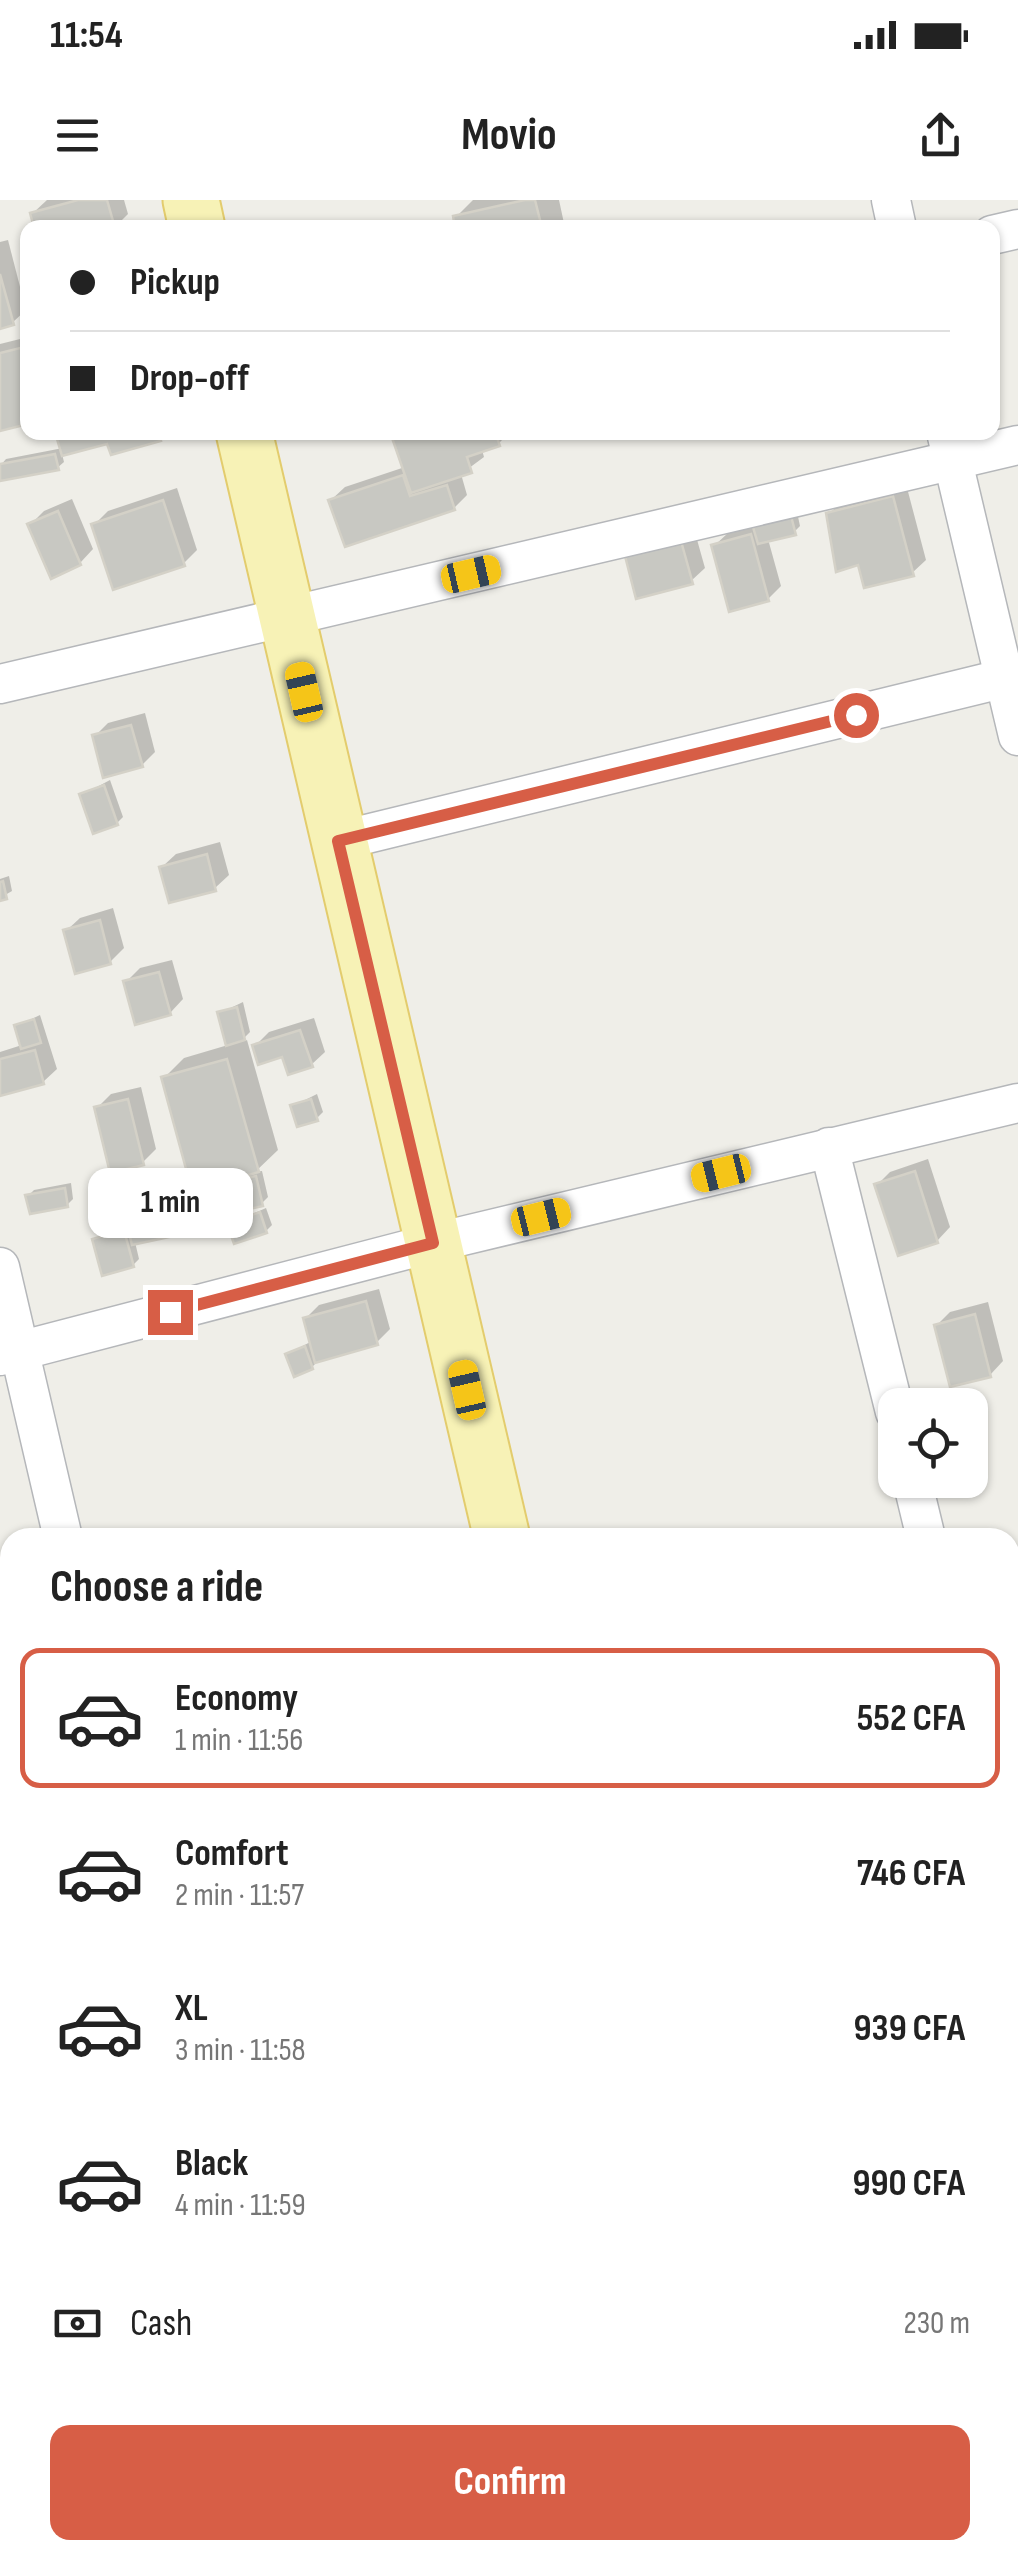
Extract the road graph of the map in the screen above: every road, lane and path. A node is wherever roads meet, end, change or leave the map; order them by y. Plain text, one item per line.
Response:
1 (246, 440) edge
2 (1018, 446) edge
3 (949, 447) edge
4 (286, 617) junction
5 (1011, 677) edge
6 (0, 684) edge
7 (1018, 736) edge
8 (338, 841) junction
9 (1018, 1103) edge
10 (829, 1147) junction
11 (433, 1243) junction
12 (0, 1267) edge
13 (10, 1354) edge
14 (889, 1388) edge
15 (916, 1498) edge
16 (61, 1528) edge
17 (500, 1528) edge
18 (924, 1528) edge

1 - 4 main road
2 - 3 street
3 - 4 street
3 - 5 street
4 - 6 street
4 - 8 main road
5 - 7 street
5 - 8 street
8 - 11 main road
9 - 10 street
10 - 11 street
10 - 14 street
11 - 13 street
11 - 17 main road
12 - 13 street
13 - 16 street
15 - 18 street

